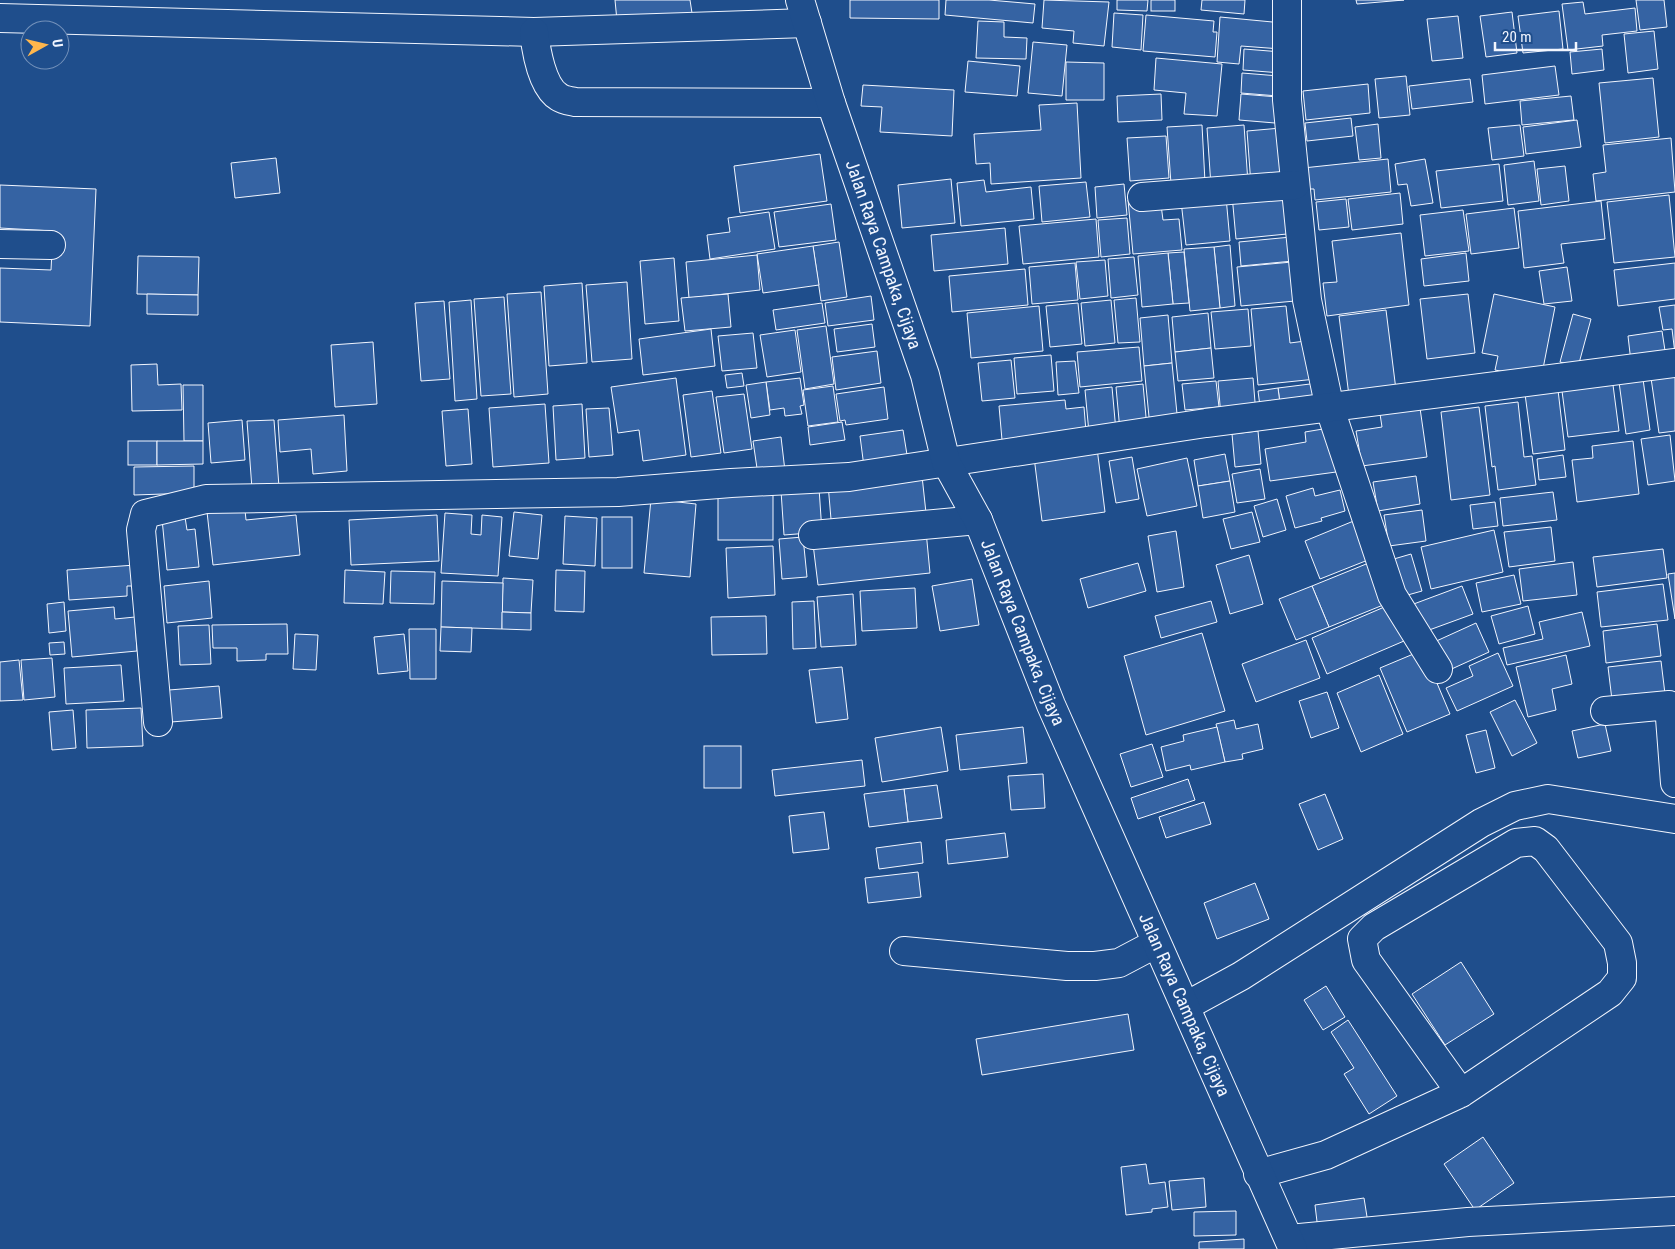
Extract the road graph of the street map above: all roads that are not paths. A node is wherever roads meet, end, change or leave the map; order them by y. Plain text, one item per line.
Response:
1 (1286, 0) edge
2 (803, 11) edge
3 (0, 18) edge
4 (534, 32) junction
5 (831, 103) junction
6 (1295, 185) junction
7 (1142, 196) dead end
8 (0, 244) edge
9 (51, 245) dead end
10 (1675, 363) edge
11 (1330, 409) junction
12 (946, 462) junction
13 (978, 520) junction
14 (813, 535) dead end
15 (1438, 669) dead end
16 (1605, 711) dead end
17 (158, 722) dead end
18 (1675, 783) edge
19 (1675, 819) edge
20 (1156, 944) junction
21 (904, 950) dead end
22 (1186, 1006) junction
23 (1461, 1093) junction
24 (1258, 1174) junction
25 (1675, 1211) edge
26 (1291, 1244) edge

1 - 6 street
2 - 4 street
2 - 5 street, Jalan Raya Campaka, Cijaya
3 - 4 street
4 - 5 street
5 - 12 street, Jalan Raya Campaka, Cijaya
6 - 7 street
6 - 11 street
8 - 9 street
10 - 11 street
11 - 12 street
11 - 15 street
12 - 13 street, Jalan Raya Campaka, Cijaya
12 - 17 street
13 - 14 street
13 - 20 street, Jalan Raya Campaka, Cijaya
16 - 18 street
19 - 22 street
20 - 21 street
20 - 22 street, Jalan Raya Campaka, Cijaya
22 - 24 street, Jalan Raya Campaka, Cijaya
23 - 23 street
23 - 24 street
24 - 26 street, Jalan Raya Campaka, Cijaya
25 - 26 street

